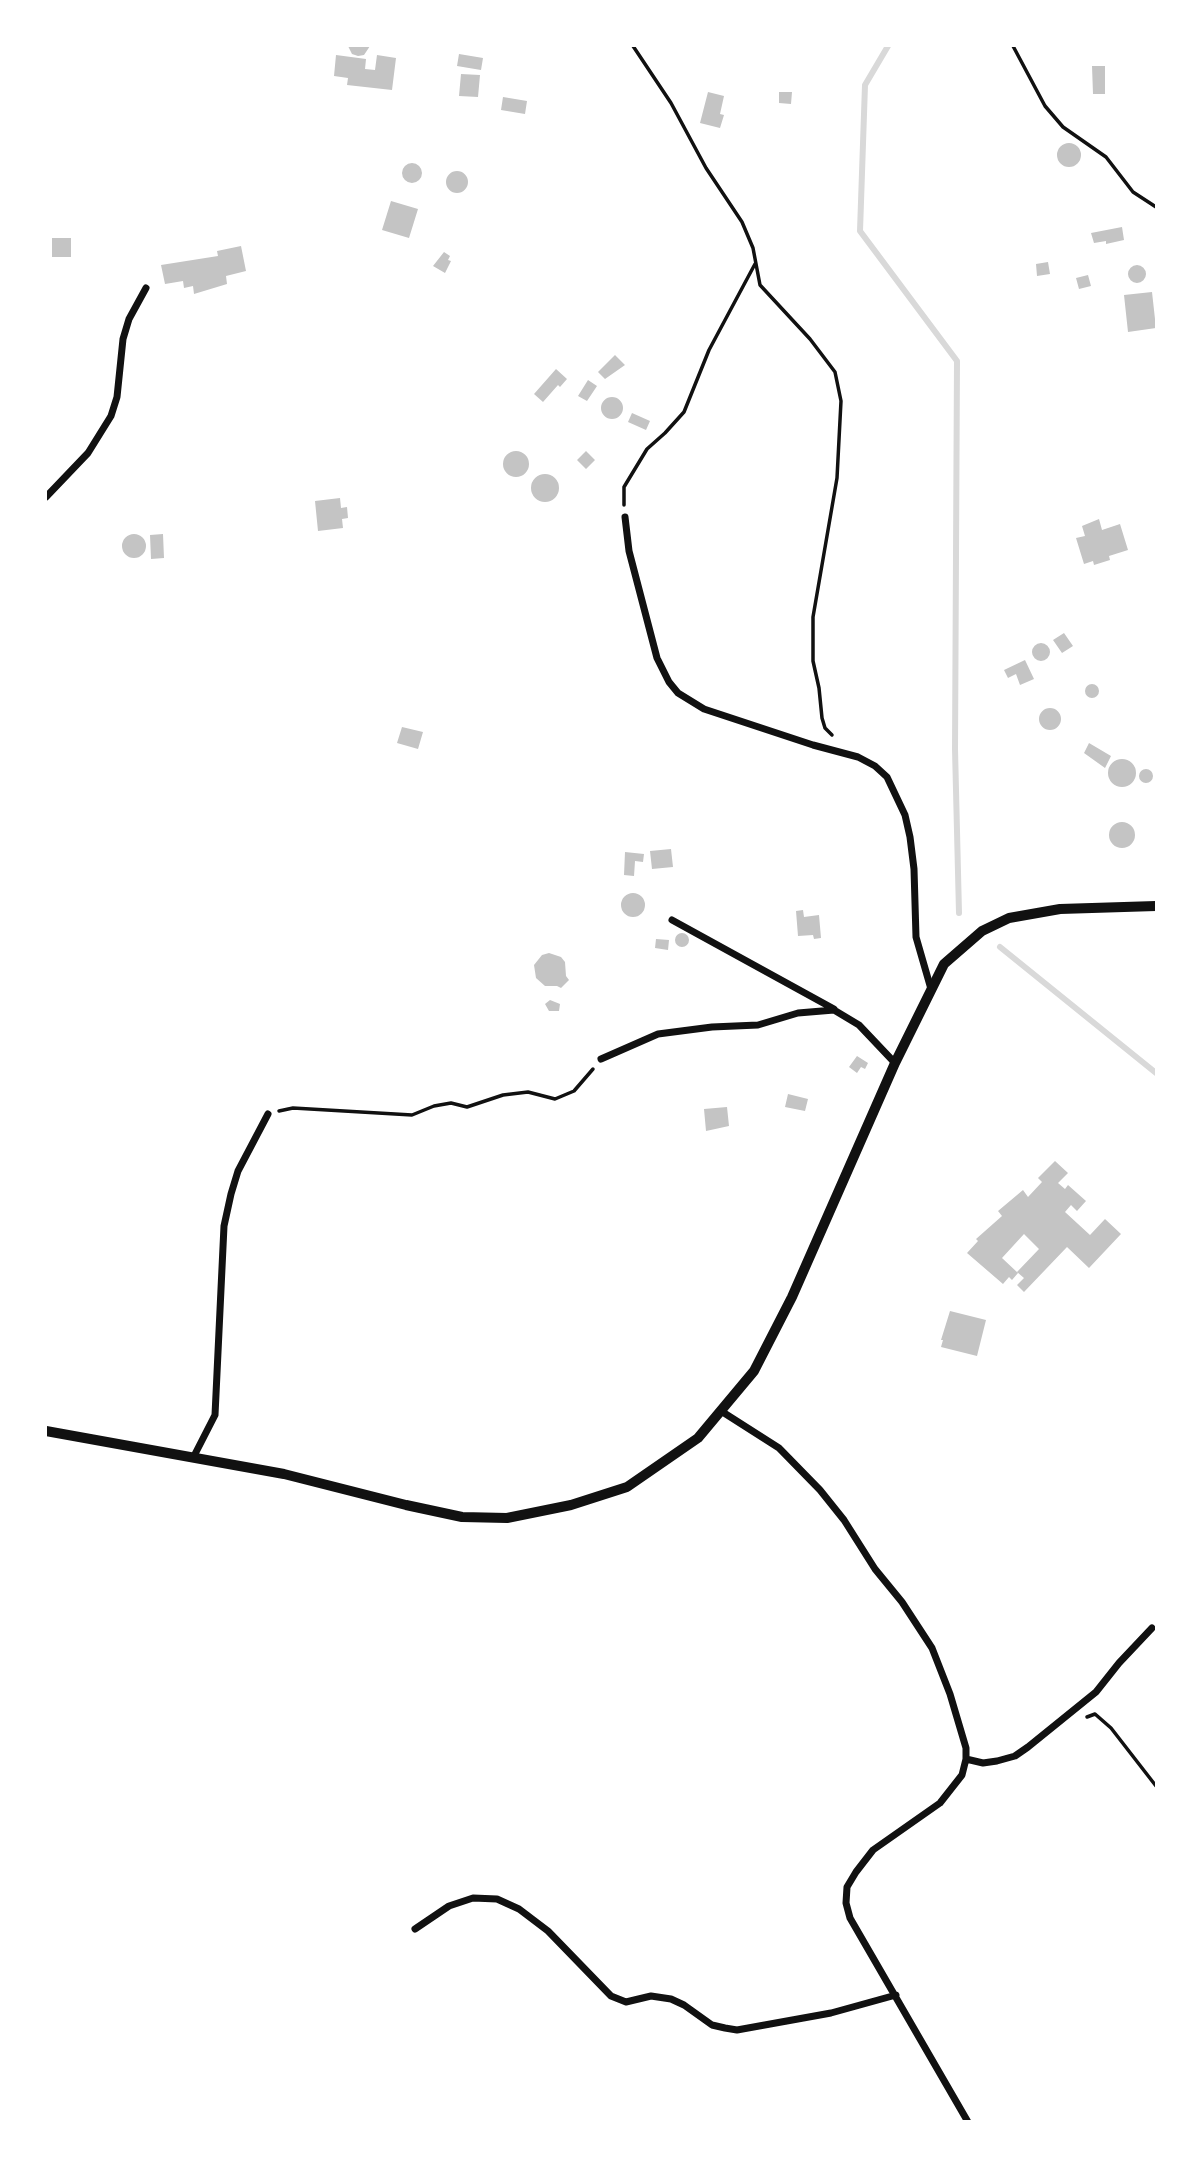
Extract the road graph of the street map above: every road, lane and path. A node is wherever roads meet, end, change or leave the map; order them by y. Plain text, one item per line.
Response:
1 (633, 46) edge
2 (1013, 46) edge
3 (1157, 207) edge
4 (756, 262) junction
5 (146, 288) dead end
6 (46, 497) edge
7 (625, 517) joint
8 (836, 739) dead end
9 (1157, 906) edge
10 (672, 920) dead end
11 (931, 990) junction
12 (834, 1010) junction
13 (601, 1059) joint
14 (895, 1063) junction
15 (268, 1114) joint
16 (721, 1411) junction
17 (46, 1431) edge
18 (193, 1458) junction
19 (1152, 1628) dead end
20 (1084, 1718) dead end
21 (967, 1759) junction
22 (1157, 1786) edge
23 (415, 1929) dead end
24 (896, 1994) junction
25 (968, 2122) edge

1 - 4 path
2 - 3 path
4 - 7 path
4 - 8 path
5 - 6 street
7 - 11 street
9 - 11 street
10 - 12 street
11 - 14 street
12 - 13 street
12 - 14 street
13 - 15 path
14 - 16 street
15 - 18 street
16 - 18 street
16 - 21 street
17 - 18 street
19 - 21 street
20 - 22 path
21 - 24 street
23 - 24 street
24 - 25 street

